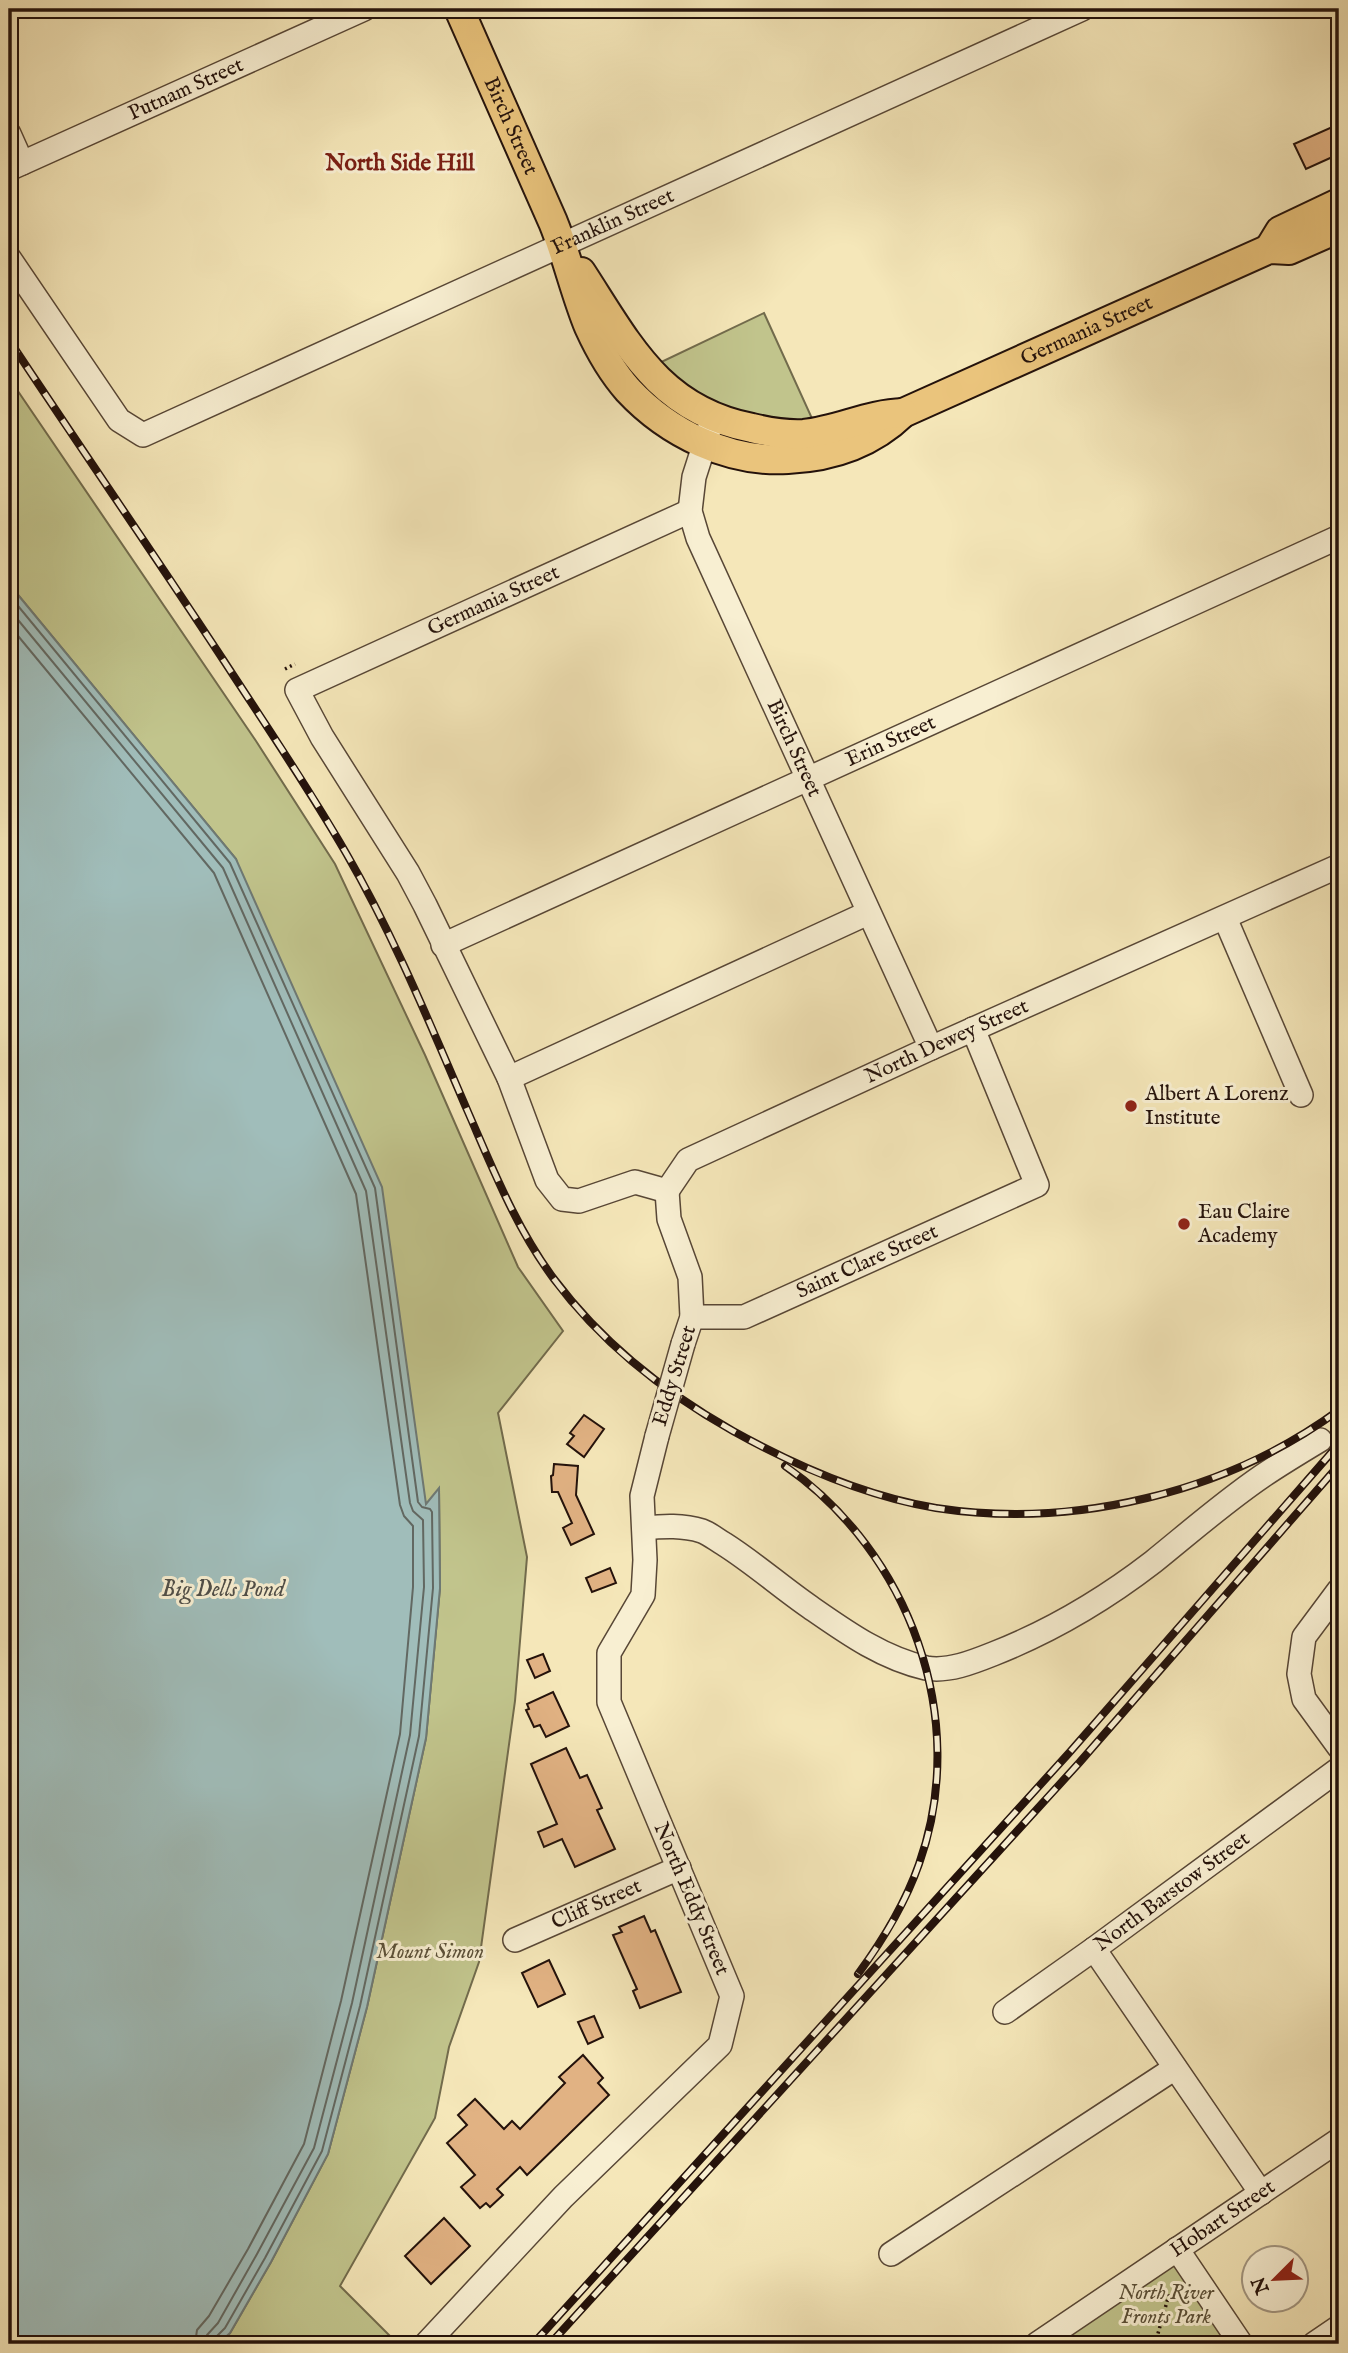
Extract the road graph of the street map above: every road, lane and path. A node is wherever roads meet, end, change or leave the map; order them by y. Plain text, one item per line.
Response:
1 (364, 9) edge
2 (459, 9) edge
3 (1082, 9) edge
4 (9, 134) edge
5 (15, 166) edge
6 (1339, 203) edge
7 (1339, 228) edge
8 (562, 243) junction
9 (1269, 249) junction
10 (9, 258) edge
11 (709, 430) junction
12 (690, 511) junction
13 (1339, 537) edge
14 (295, 664) dead end
15 (285, 669) dead end
16 (808, 779) junction
17 (1339, 866) edge
18 (868, 913) junction
19 (1225, 918) junction
20 (443, 944) junction
21 (973, 1030) junction
22 (931, 1048) junction
23 (509, 1078) junction
24 (1301, 1095) dead end
25 (667, 1191) junction
26 (692, 1317) junction
27 (657, 1436) joint
28 (1320, 1440) dead end
29 (644, 1528) junction
30 (1339, 1590) edge
31 (1339, 1747) edge
32 (1339, 1769) edge
33 (678, 1868) junction
34 (514, 1940) dead end
35 (1094, 1949) junction
36 (1005, 2012) dead end
37 (1175, 2068) junction
38 (1339, 2140) edge
39 (1261, 2193) junction
40 (1177, 2249) junction
41 (891, 2254) dead end
42 (1170, 2291) dead end
43 (1339, 2327) edge
44 (426, 2344) edge
45 (1037, 2344) edge
46 (1155, 2344) edge
47 (1241, 2344) edge
48 (1314, 2344) edge

1 - 5 street, Putnam Street
2 - 8 main road, Birch Street
3 - 8 street, Franklin Street
4 - 5 street
6 - 9 main road, Germania Street
7 - 9 main road, Germania Street
8 - 10 street, Franklin Street
8 - 11 main road, Birch Street
9 - 11 main road, Germania Street
11 - 12 street, Birch Street
12 - 16 street, Birch Street
12 - 20 street, Germania Street
13 - 16 street, Erin Street
14 - 15 path
16 - 18 street, Birch Street
16 - 20 street, Erin Street
17 - 19 street, North Dewey Street
18 - 22 street, Birch Street
18 - 23 street
19 - 21 street, North Dewey Street
19 - 24 street
20 - 23 street
21 - 22 street, North Dewey Street
21 - 26 street, Saint Clare Street
22 - 25 street, North Dewey Street
23 - 25 street
25 - 26 street
26 - 27 street, Eddy Street, bridge
27 - 29 street, North Eddy Street
28 - 29 street
29 - 33 street, North Eddy Street
30 - 31 street
32 - 35 street, North Barstow Street
33 - 34 street, Cliff Street
33 - 44 street, North Eddy Street
35 - 36 street, North Barstow Street
35 - 37 street
37 - 39 street
37 - 41 street
38 - 39 street, Hobart Street
39 - 40 street, Hobart Street
40 - 45 street, Hobart Street
40 - 47 street
42 - 46 path
43 - 48 street

